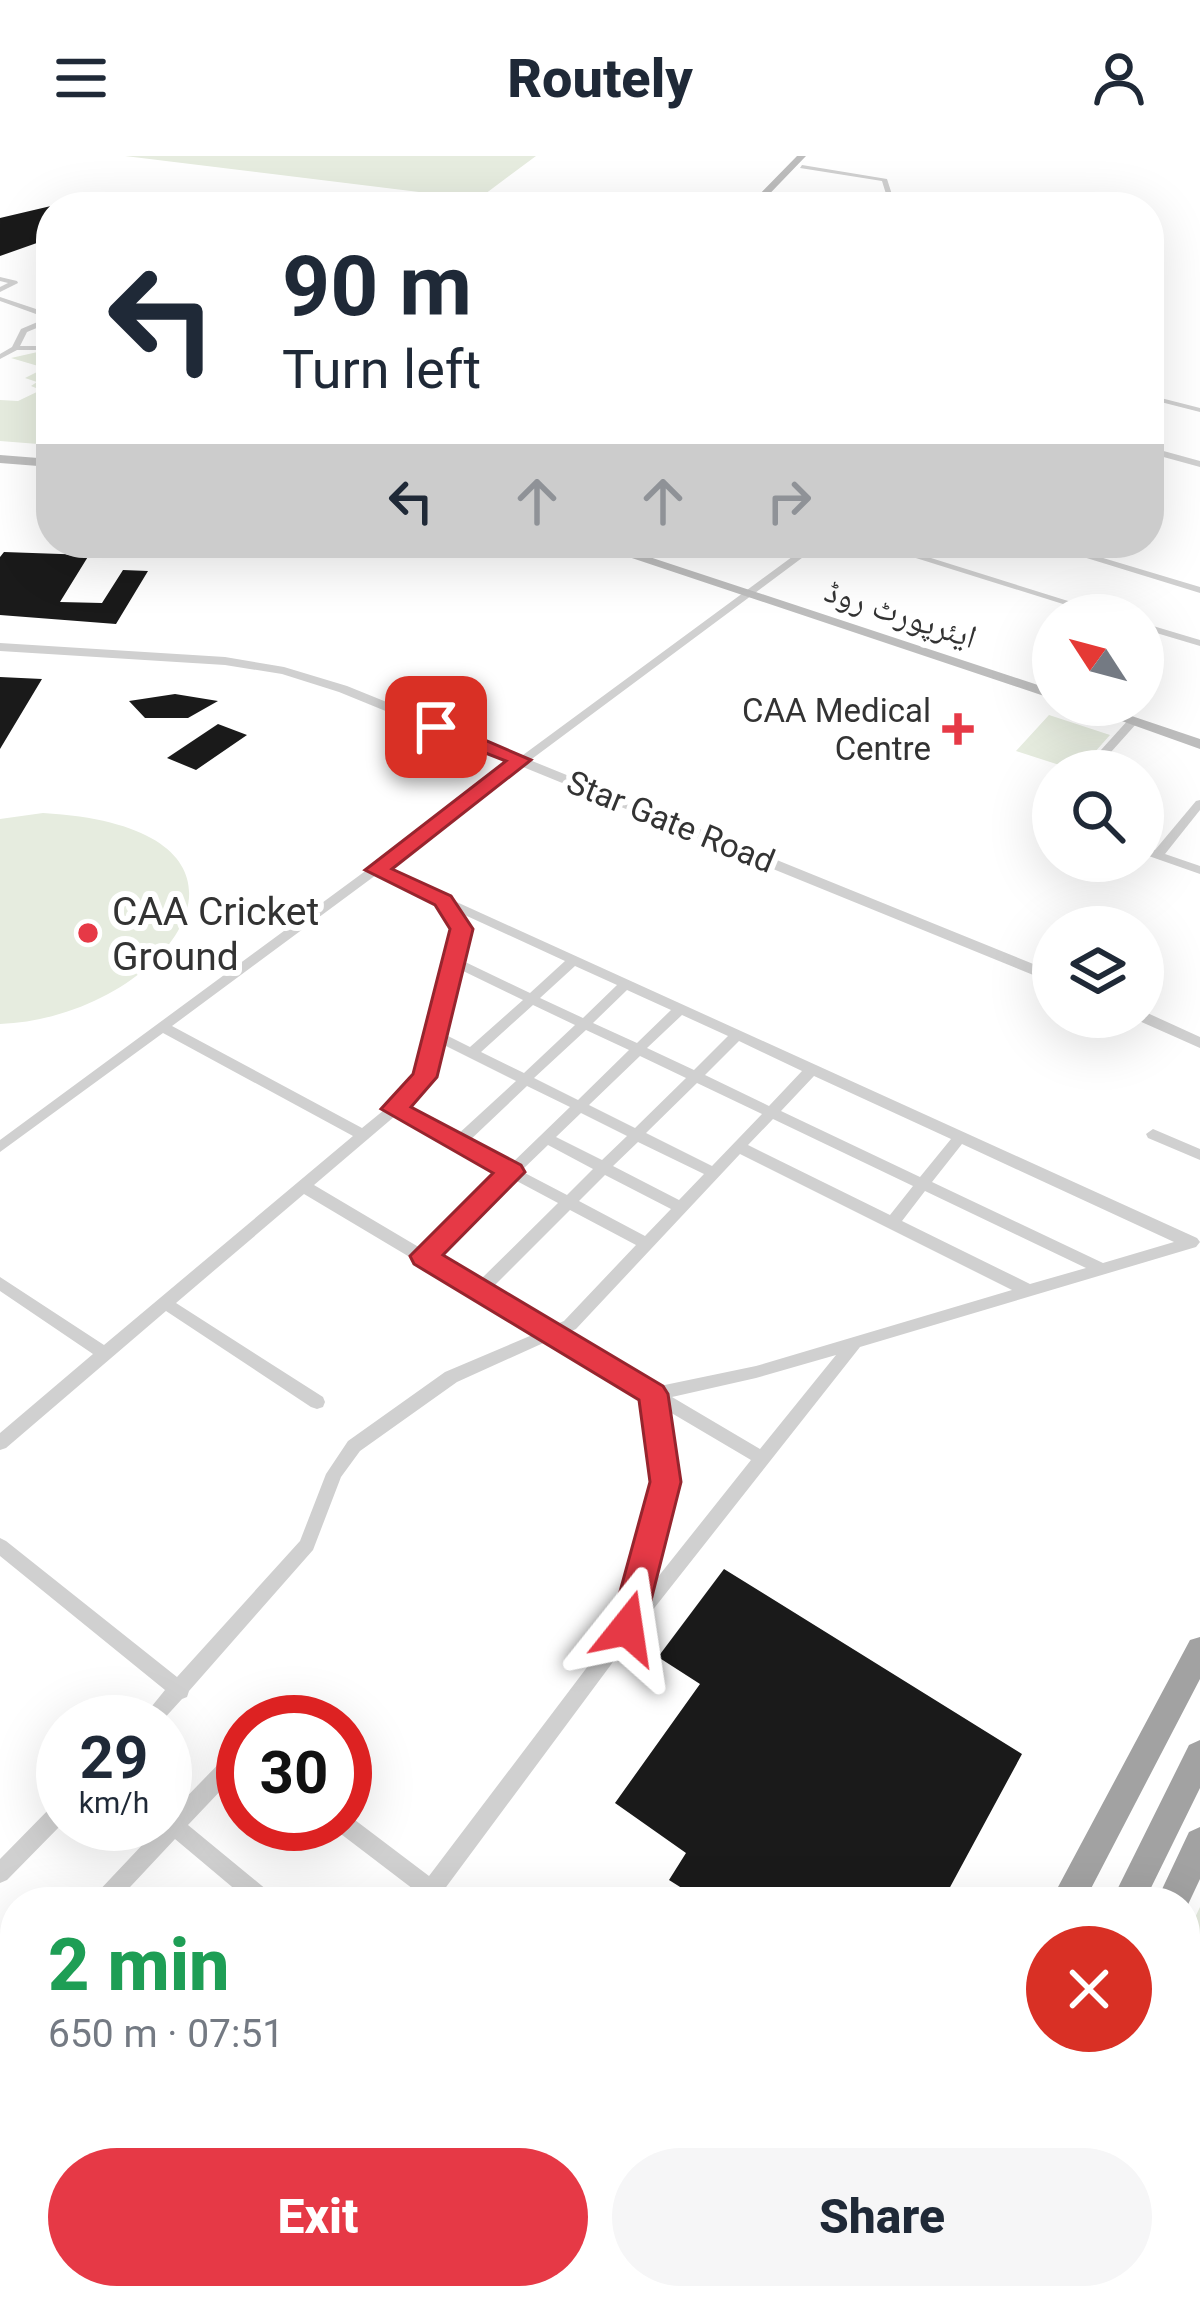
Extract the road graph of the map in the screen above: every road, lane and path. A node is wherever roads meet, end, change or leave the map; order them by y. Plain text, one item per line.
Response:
1 (813, 156) edge
2 (802, 162) edge
3 (769, 192) edge
4 (777, 192) edge
5 (889, 192) edge
6 (0, 279) edge
7 (0, 290) edge
8 (0, 299) edge
9 (36, 312) edge
10 (36, 326) edge
11 (36, 348) edge
12 (15, 349) junction
13 (0, 357) edge
14 (1164, 401) edge
15 (1200, 410) edge
16 (1164, 455) edge
17 (0, 456) edge
18 (36, 459) edge
19 (1200, 464) edge
20 (645, 558) edge
21 (667, 558) edge
22 (797, 558) edge
23 (922, 558) edge
24 (1093, 558) edge
25 (753, 590) junction
26 (1200, 590) edge
27 (1039, 594) edge
28 (1164, 632) edge
29 (1200, 643) edge
30 (0, 647) edge
31 (1032, 676) edge
32 (1032, 687) edge
33 (1164, 720) edge
34 (1128, 726) edge
35 (1148, 726) edge
36 (1200, 732) edge
37 (1200, 743) edge
38 (1107, 750) edge
39 (520, 760) junction
40 (1200, 802) edge
41 (1164, 847) edge
42 (1164, 857) edge
43 (376, 870) junction
44 (1200, 870) edge
45 (443, 901) junction
46 (574, 960) junction
47 (454, 962) junction
48 (1032, 969) edge
49 (626, 984) junction
50 (531, 999) junction
51 (680, 1009) junction
52 (584, 1024) junction
53 (163, 1027) junction
54 (1191, 1033) edge
55 (737, 1035) junction
56 (437, 1036) junction
57 (1200, 1043) edge
58 (638, 1049) junction
59 (472, 1053) junction
60 (812, 1070) junction
61 (695, 1077) junction
62 (525, 1079) junction
63 (580, 1106) junction
64 (394, 1109) junction
65 (771, 1114) junction
66 (637, 1134) junction
67 (1153, 1134) dead end
68 (363, 1135) junction
69 (960, 1137) junction
70 (547, 1138) junction
71 (458, 1143) junction
72 (0, 1147) edge
73 (739, 1148) junction
74 (1200, 1155) edge
75 (604, 1168) junction
76 (512, 1172) junction
77 (714, 1173) junction
78 (923, 1185) junction
79 (303, 1186) junction
80 (569, 1202) junction
81 (680, 1207) junction
82 (891, 1224) junction
83 (1196, 1241) edge
84 (646, 1244) junction
85 (424, 1256) junction
86 (1103, 1270) junction
87 (481, 1289) junction
88 (4, 1291) edge
89 (1029, 1291) junction
90 (165, 1303) junction
91 (549, 1332) junction
92 (856, 1341) junction
93 (105, 1354) junction
94 (653, 1394) junction
95 (317, 1402) dead end
96 (0, 1443) edge
97 (763, 1459) junction
98 (0, 1546) edge
99 (627, 1628) junction
100 (1200, 1650) edge
101 (180, 1690) junction
102 (175, 1695) edge
103 (1200, 1755) edge
104 (216, 1781) edge
105 (192, 1805) edge
106 (36, 1836) edge
107 (192, 1841) edge
108 (1200, 1844) edge
109 (372, 1848) edge
110 (152, 1851) edge
111 (0, 1873) edge
112 (122, 1887) edge
113 (248, 1887) edge
114 (417, 1887) edge
115 (434, 1887) edge
116 (1074, 1887) edge
117 (1134, 1887) edge
118 (1179, 1887) edge

1 - 2 main road
2 - 3 main road
2 - 4 main road
2 - 5 street
6 - 7 street
8 - 9 street
10 - 12 street
11 - 12 street
12 - 13 street
14 - 15 street
16 - 19 street
17 - 18 main road
20 - 25 main road, ایئرپورٹ روڈ
21 - 25 main road, ایئرپورٹ روڈ
22 - 25 street
23 - 27 street
24 - 26 street
25 - 31 main road, ایئرپورٹ روڈ
25 - 32 main road, ایئرپورٹ روڈ
25 - 39 street
28 - 29 street
30 - 39 street, Star Gate Road
33 - 36 main road
34 - 38 street
35 - 37 main road
39 - 43 street
39 - 48 street, Star Gate Road
40 - 41 street
42 - 44 street
43 - 45 street
43 - 53 street
45 - 46 street
45 - 47 street
46 - 49 street
46 - 50 street
47 - 50 street
47 - 56 street
49 - 51 street
49 - 52 street
50 - 52 street
50 - 59 street
51 - 55 street
51 - 58 street
52 - 58 street
52 - 62 street
53 - 68 street
53 - 72 street
54 - 57 street
55 - 60 street
55 - 61 street
56 - 59 street
56 - 64 street
58 - 61 street
58 - 63 street
59 - 62 street
60 - 65 street
60 - 69 street
61 - 65 street
61 - 66 street
62 - 63 street
62 - 71 street
63 - 66 street
63 - 70 street
64 - 68 street
64 - 71 street
65 - 73 street
65 - 78 street
66 - 75 street
66 - 77 street
67 - 74 street
68 - 79 street
69 - 78 street
69 - 83 street
70 - 75 street
70 - 76 street
71 - 76 street
73 - 77 street
73 - 82 street
75 - 80 street
75 - 81 street
76 - 80 street
76 - 85 street
77 - 81 street
78 - 82 street
78 - 86 street
79 - 85 street
79 - 90 street
80 - 84 street
80 - 87 street
81 - 84 street
82 - 89 street
83 - 86 street
84 - 91 street
85 - 87 street
86 - 89 street
87 - 91 street
88 - 93 street
89 - 92 street
90 - 93 street
90 - 95 street
91 - 94 street
91 - 101 street
92 - 94 street
92 - 97 street
93 - 96 street
94 - 97 street
94 - 99 street
97 - 99 street
98 - 101 street
99 - 115 street
100 - 116 highway
101 - 102 street
103 - 117 highway
104 - 105 street
106 - 111 street
107 - 113 street
108 - 118 highway
109 - 114 street
110 - 112 street

